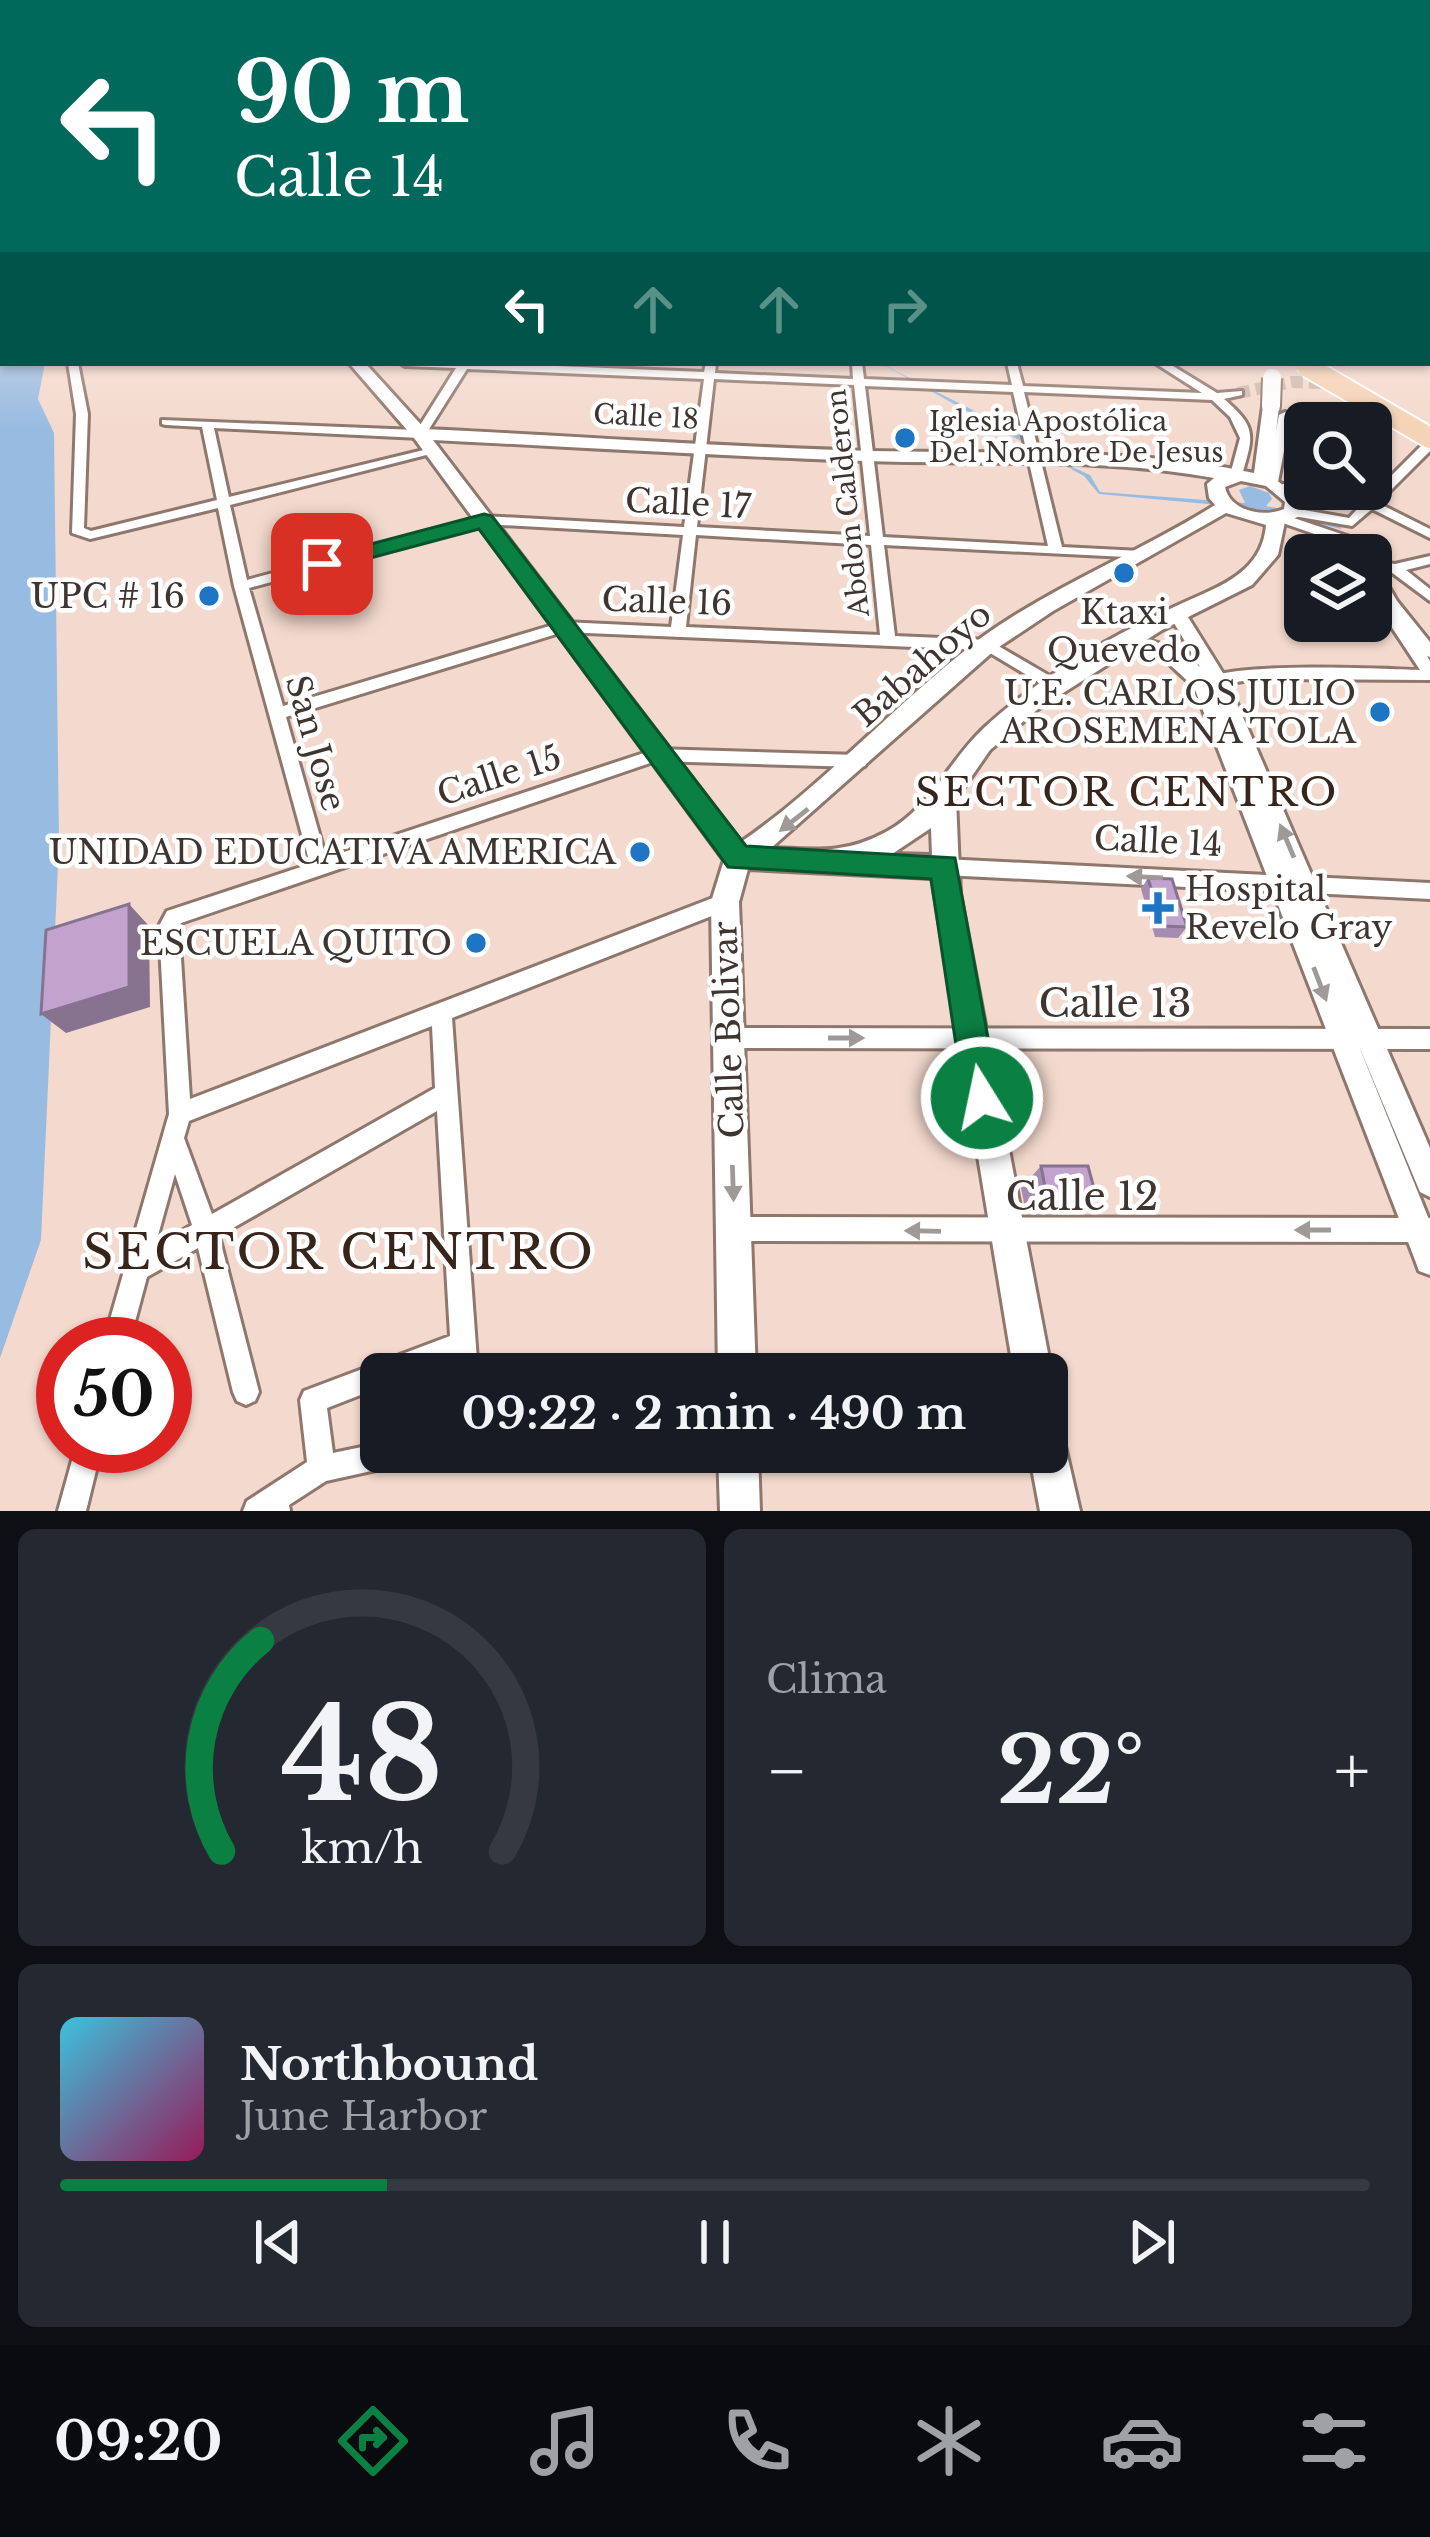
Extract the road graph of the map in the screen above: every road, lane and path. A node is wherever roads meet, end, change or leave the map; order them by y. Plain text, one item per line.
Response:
1 (74, 366) edge
2 (360, 366) edge
3 (464, 366) edge
4 (513, 366) edge
5 (857, 366) edge
6 (1013, 366) edge
7 (1165, 366) edge
8 (1306, 366) tunnel mouth
9 (1316, 366) tunnel mouth
10 (1269, 368) edge
11 (710, 370) edge
12 (858, 380) junction
13 (1018, 391) junction
14 (1359, 392) junction
15 (1238, 393) tunnel mouth
16 (1214, 398) junction
17 (166, 422) dead end
18 (207, 424) junction
19 (1430, 441) edge
20 (426, 443) junction
21 (700, 446) junction
22 (868, 456) junction
23 (1033, 458) junction
24 (1124, 464) junction
25 (1236, 476) junction
26 (1270, 477) junction
27 (1392, 480) edge
28 (1284, 481) edge
29 (224, 506) junction
30 (1227, 506) junction
31 (1363, 510) edge
32 (1383, 510) edge
33 (1284, 517) junction
34 (484, 520) junction
35 (1352, 522) junction
36 (692, 531) junction
37 (1324, 534) edge
38 (1356, 534) edge
39 (1430, 534) edge
40 (877, 541) junction
41 (1056, 550) junction
42 (1141, 555) junction
43 (1430, 560) edge
44 (1392, 568) edge
45 (1395, 568) junction
46 (241, 586) junction
47 (1430, 596) edge
48 (1210, 600) junction
49 (1392, 604) joint
50 (1177, 613) junction
51 (563, 627) junction
52 (679, 632) junction
53 (888, 637) junction
54 (1129, 642) junction
55 (988, 644) junction
56 (1430, 652) edge
57 (1430, 674) edge
58 (1209, 681) junction
59 (1055, 686) junction
60 (278, 713) junction
61 (656, 755) junction
62 (860, 760) junction
63 (943, 798) junction
64 (738, 858) junction
65 (848, 860) junction
66 (320, 867) junction
67 (944, 867) junction
68 (1293, 883) junction
69 (1430, 891) edge
70 (724, 902) junction
71 (441, 1012) junction
72 (728, 1038) junction
73 (971, 1038) junction
74 (1430, 1039) edge
75 (1342, 1040) junction
76 (1371, 1040) junction
77 (448, 1093) junction
78 (176, 1126) junction
79 (1430, 1182) edge
80 (734, 1229) junction
81 (1424, 1229) edge
82 (206, 1230) junction
83 (1005, 1233) junction
84 (1430, 1259) edge
85 (136, 1270) junction
86 (123, 1317) edge
87 (464, 1343) junction
88 (437, 1353) edge
89 (464, 1353) edge
90 (737, 1353) edge
91 (1029, 1353) edge
92 (360, 1382) edge
93 (246, 1392) dead end
94 (360, 1461) edge
95 (321, 1469) junction
96 (82, 1473) edge
97 (739, 1473) edge
98 (1053, 1473) edge
99 (269, 1507) edge
100 (72, 1511) edge
101 (740, 1511) edge
102 (1060, 1511) edge

1 - 29 street
2 - 20 main road
3 - 20 street
4 - 11 street
5 - 12 street, Abdon Calderon
6 - 13 street
7 - 16 street
8 - 19 main road, bridge
9 - 14 street
10 - 26 main road, bridge
11 - 12 street
11 - 21 street
12 - 13 street
12 - 22 street, Abdon Calderon
13 - 16 street
13 - 23 street
14 - 19 street
14 - 19 street
15 - 16 street
16 - 25 street
17 - 18 street, Calle 18
18 - 20 street, Calle 18
18 - 29 street, San Jose
19 - 27 street
20 - 21 main road, Calle 18
20 - 29 street
20 - 34 main road
21 - 22 main road, Calle 18
21 - 36 street
22 - 23 main road, Calle 18
22 - 40 street, Abdon Calderon
23 - 24 main road, Calle 18
23 - 41 street
24 - 25 main road, Calle 18
24 - 30 main road, Calle 18
25 - 26 main road, Calle 18
25 - 30 main road
26 - 28 street
26 - 33 main road
29 - 46 street, San Jose
30 - 33 main road, Calle 18
30 - 42 main road, Babahoyo
30 - 48 main road
31 - 35 street
32 - 39 street
33 - 35 street
33 - 37 street
33 - 48 main road
34 - 36 street, Calle 17
34 - 46 street, Calle 17
34 - 51 main road
35 - 38 street
36 - 40 street, Calle 17
36 - 52 street
40 - 41 street, Calle 17
40 - 53 street, Abdon Calderon
41 - 42 street, Calle 17
42 - 55 main road, Babahoyo
43 - 45 street
44 - 45 street
45 - 47 street
46 - 60 street, San Jose
48 - 50 main road
49 - 56 street
49 - 57 street
50 - 54 main road
50 - 58 street
51 - 52 street, Calle 16
51 - 60 street, Calle 16
51 - 61 main road
52 - 53 street, Calle 16
53 - 55 street, Calle 16
54 - 58 street
54 - 59 main road
55 - 59 street, Calle 16
55 - 62 main road, Babahoyo
57 - 58 street
58 - 68 street
59 - 63 main road
60 - 66 street, San Jose
61 - 62 street, Calle 15
61 - 64 main road
61 - 66 street, Calle 15
62 -> 64 main road, Babahoyo
63 - 65 main road
63 - 67 main road
64 - 65 main road, Calle 14
64 - 70 main road, Calle Bolivar
65 - 67 main road, Calle 14
66 - 78 street, Calle 15
68 -> 67 street, Calle 14
67 - 73 main road
68 - 69 street, Calle 14
68 -> 75 street
68 - 76 street
70 - 71 street
70 - 72 main road, Calle Bolivar
71 - 77 street
71 - 78 street
72 -> 73 street, Calle 13
72 -> 80 main road, Calle Bolivar
73 - 75 street, Calle 13
73 - 83 main road
74 - 76 street, Calle 13
75 - 76 street, Calle 13
75 - 81 street
76 - 79 street
77 - 82 street
77 - 87 street
78 - 82 street
78 - 85 street
83 -> 80 street, Calle 12
80 - 90 main road, Calle Bolivar
81 -> 83 street, Calle 12
81 - 84 street
82 - 85 street
82 - 93 street
83 - 91 main road
85 - 86 street
87 - 88 street
87 - 89 street
92 - 95 street
94 - 95 street
95 - 99 street
96 - 100 street
97 - 101 main road
98 - 102 main road

